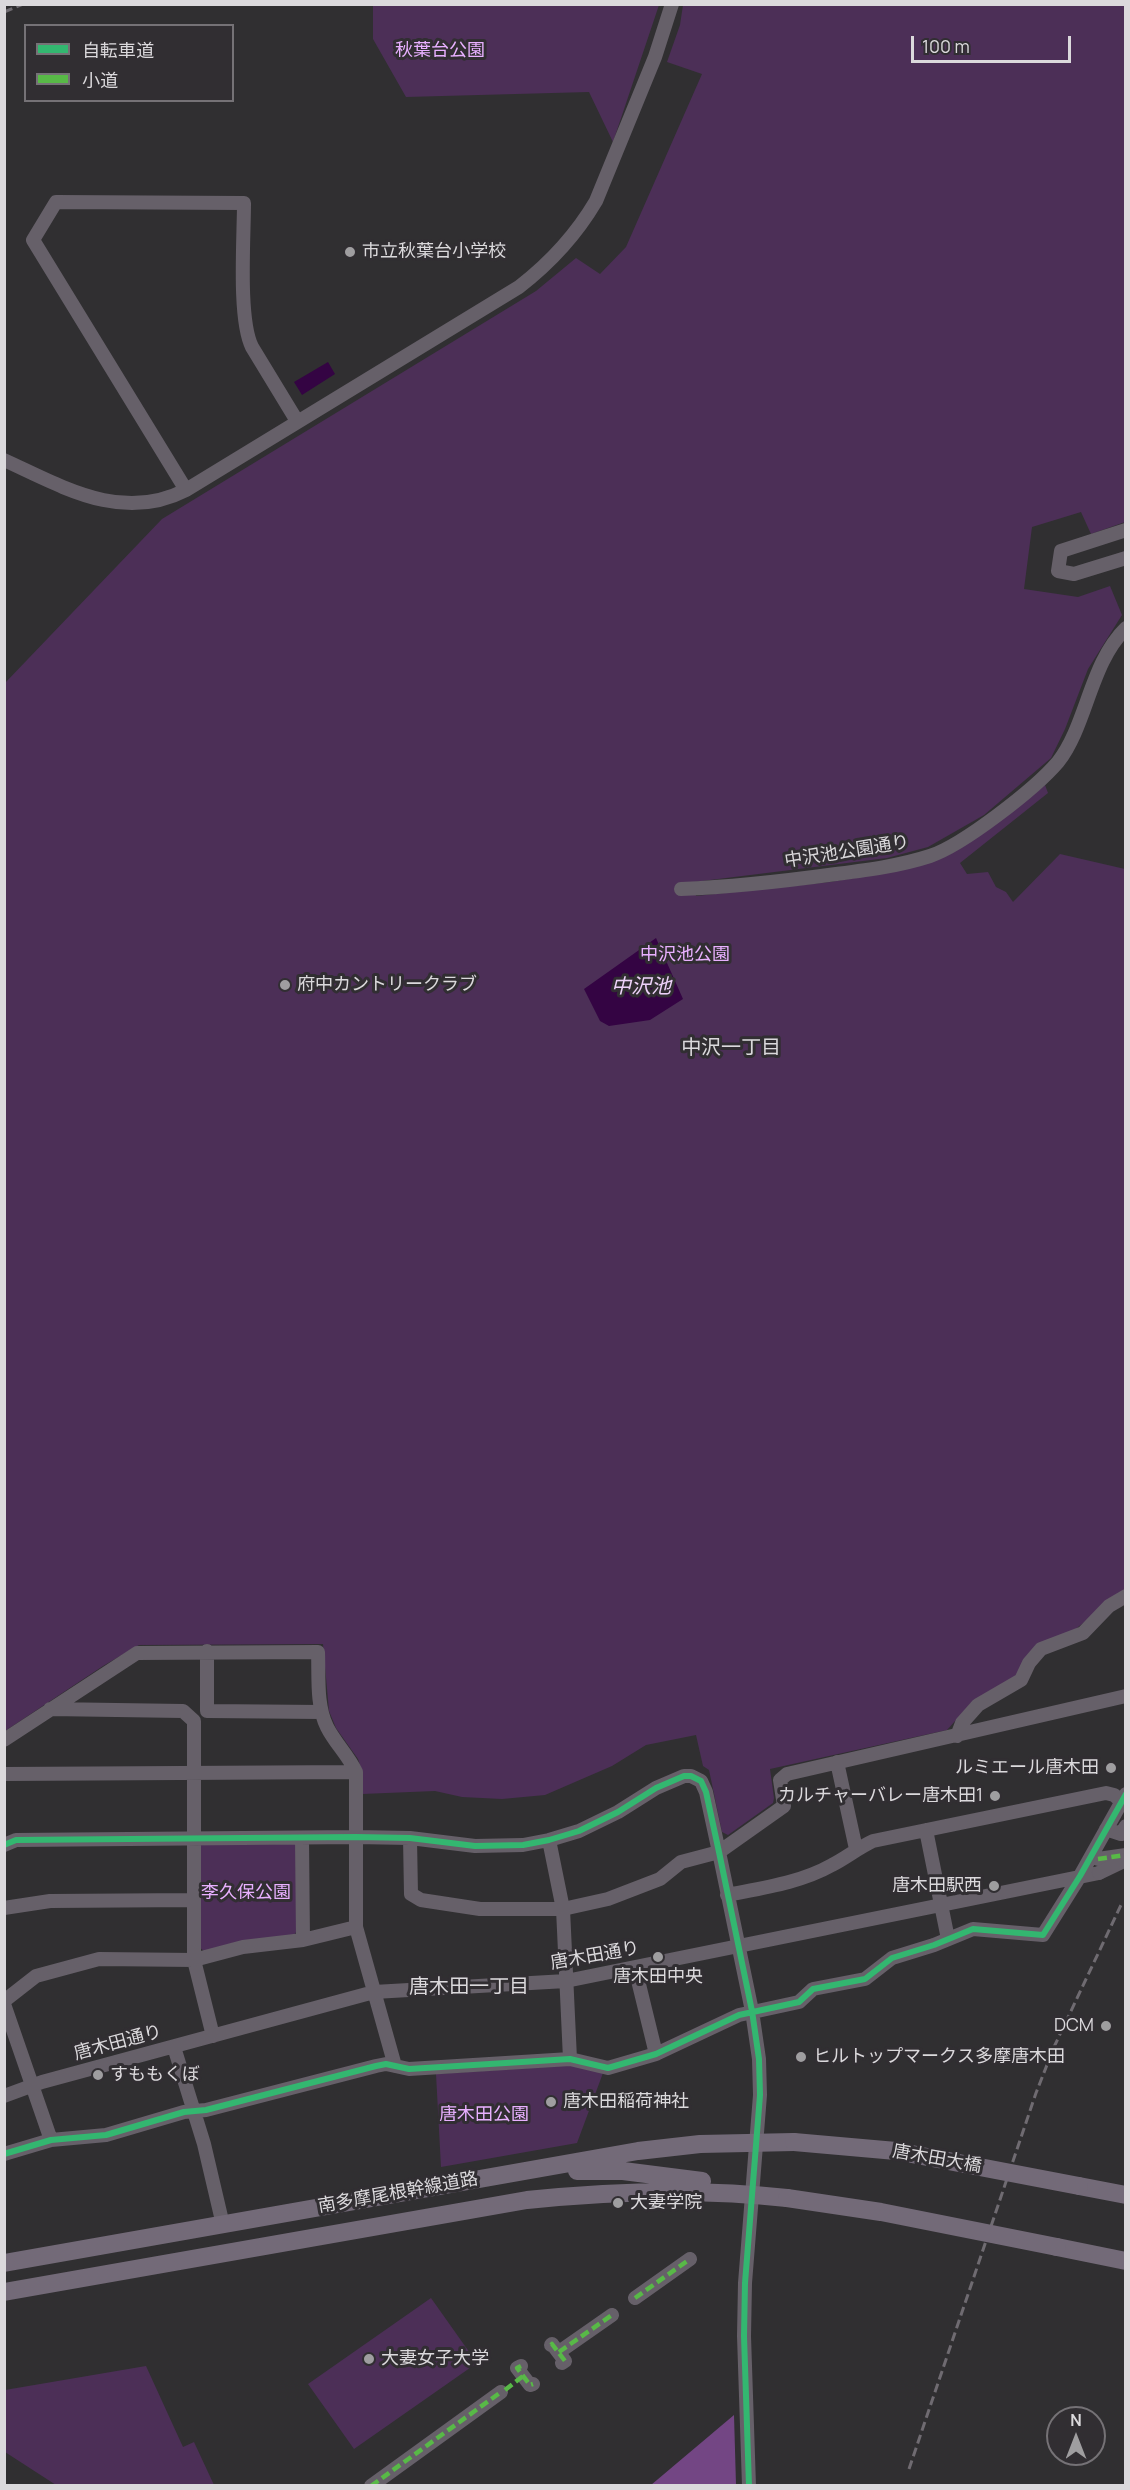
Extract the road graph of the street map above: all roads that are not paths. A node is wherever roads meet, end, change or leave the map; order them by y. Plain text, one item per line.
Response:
1 (672, 4) edge
2 (297, 421) junction
3 (4, 460) edge
4 (186, 490) junction
5 (1125, 530) edge
6 (1125, 558) edge
7 (1125, 628) edge
8 (681, 889) dead end
9 (1125, 1596) edge
10 (207, 1651) junction
11 (1125, 1696) edge
12 (50, 1709) junction
13 (321, 1712) junction
14 (957, 1736) junction
15 (4, 1740) edge
16 (837, 1762) junction
17 (194, 1772) junction
18 (356, 1772) junction
19 (4, 1774) edge
20 (1124, 1800) edge
21 (1125, 1826) edge
22 (1106, 1829) junction
23 (926, 1830) junction
24 (356, 1837) junction
25 (302, 1838) junction
26 (410, 1838) junction
27 (194, 1839) junction
28 (549, 1840) junction
29 (4, 1845) edge
30 (856, 1849) junction
31 (719, 1852) junction
32 (1125, 1855) edge
33 (1125, 1860) edge
34 (1095, 1868) junction
35 (1125, 1870) edge
36 (727, 1895) junction
37 (194, 1900) junction
38 (941, 1904) junction
39 (4, 1908) edge
40 (563, 1908) junction
41 (356, 1927) junction
42 (948, 1939) junction
43 (303, 1940) junction
44 (738, 1947) junction
45 (194, 1960) junction
46 (635, 1968) junction
47 (566, 1981) junction
48 (374, 1992) junction
49 (4, 2002) edge
50 (752, 2011) junction
51 (213, 2036) junction
52 (174, 2047) junction
53 (656, 2054) junction
54 (570, 2059) junction
55 (395, 2066) junction
56 (32, 2086) junction
57 (4, 2096) edge
58 (194, 2112) junction
59 (51, 2140) junction
60 (757, 2141) junction
61 (794, 2142) joint
62 (4, 2154) edge
63 (521, 2172) junction
64 (753, 2195) junction
65 (1125, 2195) edge
66 (223, 2225) junction
67 (690, 2259) dead end
68 (1125, 2261) edge
69 (4, 2264) edge
70 (4, 2292) edge
71 (635, 2298) dead end
72 (612, 2315) dead end
73 (557, 2353) dead end
74 (526, 2375) dead end
75 (371, 2486) edge
76 (749, 2486) edge

1 - 2 street
2 - 4 street
2 - 4 street
3 - 4 street
5 - 6 street
7 - 8 street, 中沢池公園通り
9 - 14 street
10 - 12 street
10 - 13 street
10 - 13 street
11 - 14 street
12 - 15 street
12 - 17 street
13 - 18 street
14 - 16 street
16 - 30 street
16 - 31 street
17 - 18 street
17 - 19 street
17 - 27 street
18 - 24 street
20 - 22 street
20 - 23 street
21 - 22 street
22 - 34 street
23 - 30 street
23 - 38 street
24 - 25 street
24 - 26 street
24 - 41 street
25 - 27 street
25 - 43 street
26 - 28 street
26 - 40 street
27 - 29 street
27 - 37 street
28 - 31 street
28 - 40 street
30 - 36 street
31 - 36 street
31 - 40 street
32 - 34 street
33 - 34 street, bridge
34 - 35 street, 唐木田通り, bridge
34 - 38 street, 唐木田通り
34 - 42 street
36 - 44 street
37 - 39 street
37 - 45 street
38 - 42 street
38 - 44 street, 唐木田通り
40 - 47 street
41 - 43 street
41 - 48 street
42 - 50 street
43 - 45 street
44 - 46 street, 唐木田通り
44 - 50 street
45 - 49 street
45 - 51 street
46 - 47 street, 唐木田通り
46 - 53 street
47 - 48 street, 唐木田通り
47 - 54 street
48 - 51 street, 唐木田通り
48 - 55 street
49 - 56 street
50 - 53 street
50 - 60 street
51 - 52 street, 唐木田通り
52 - 56 street, 唐木田通り
52 - 58 street
53 - 54 street
54 - 55 street
55 - 58 street
56 - 57 street, 唐木田通り
56 - 59 street
58 - 59 street
58 - 66 street
59 - 62 street
60 - 61 main road, 南多摩尾根幹線道路
60 - 63 main road, 南多摩尾根幹線道路
60 - 64 street
61 - 65 main road, 唐木田大橋, bridge
63 - 64 main road
63 - 66 main road, 南多摩尾根幹線道路
64 - 68 main road, 南多摩尾根幹線道路, bridge
64 - 70 main road, 南多摩尾根幹線道路
64 - 76 street
66 - 69 main road, 南多摩尾根幹線道路
67 - 71 street
72 - 73 street
74 - 75 street

